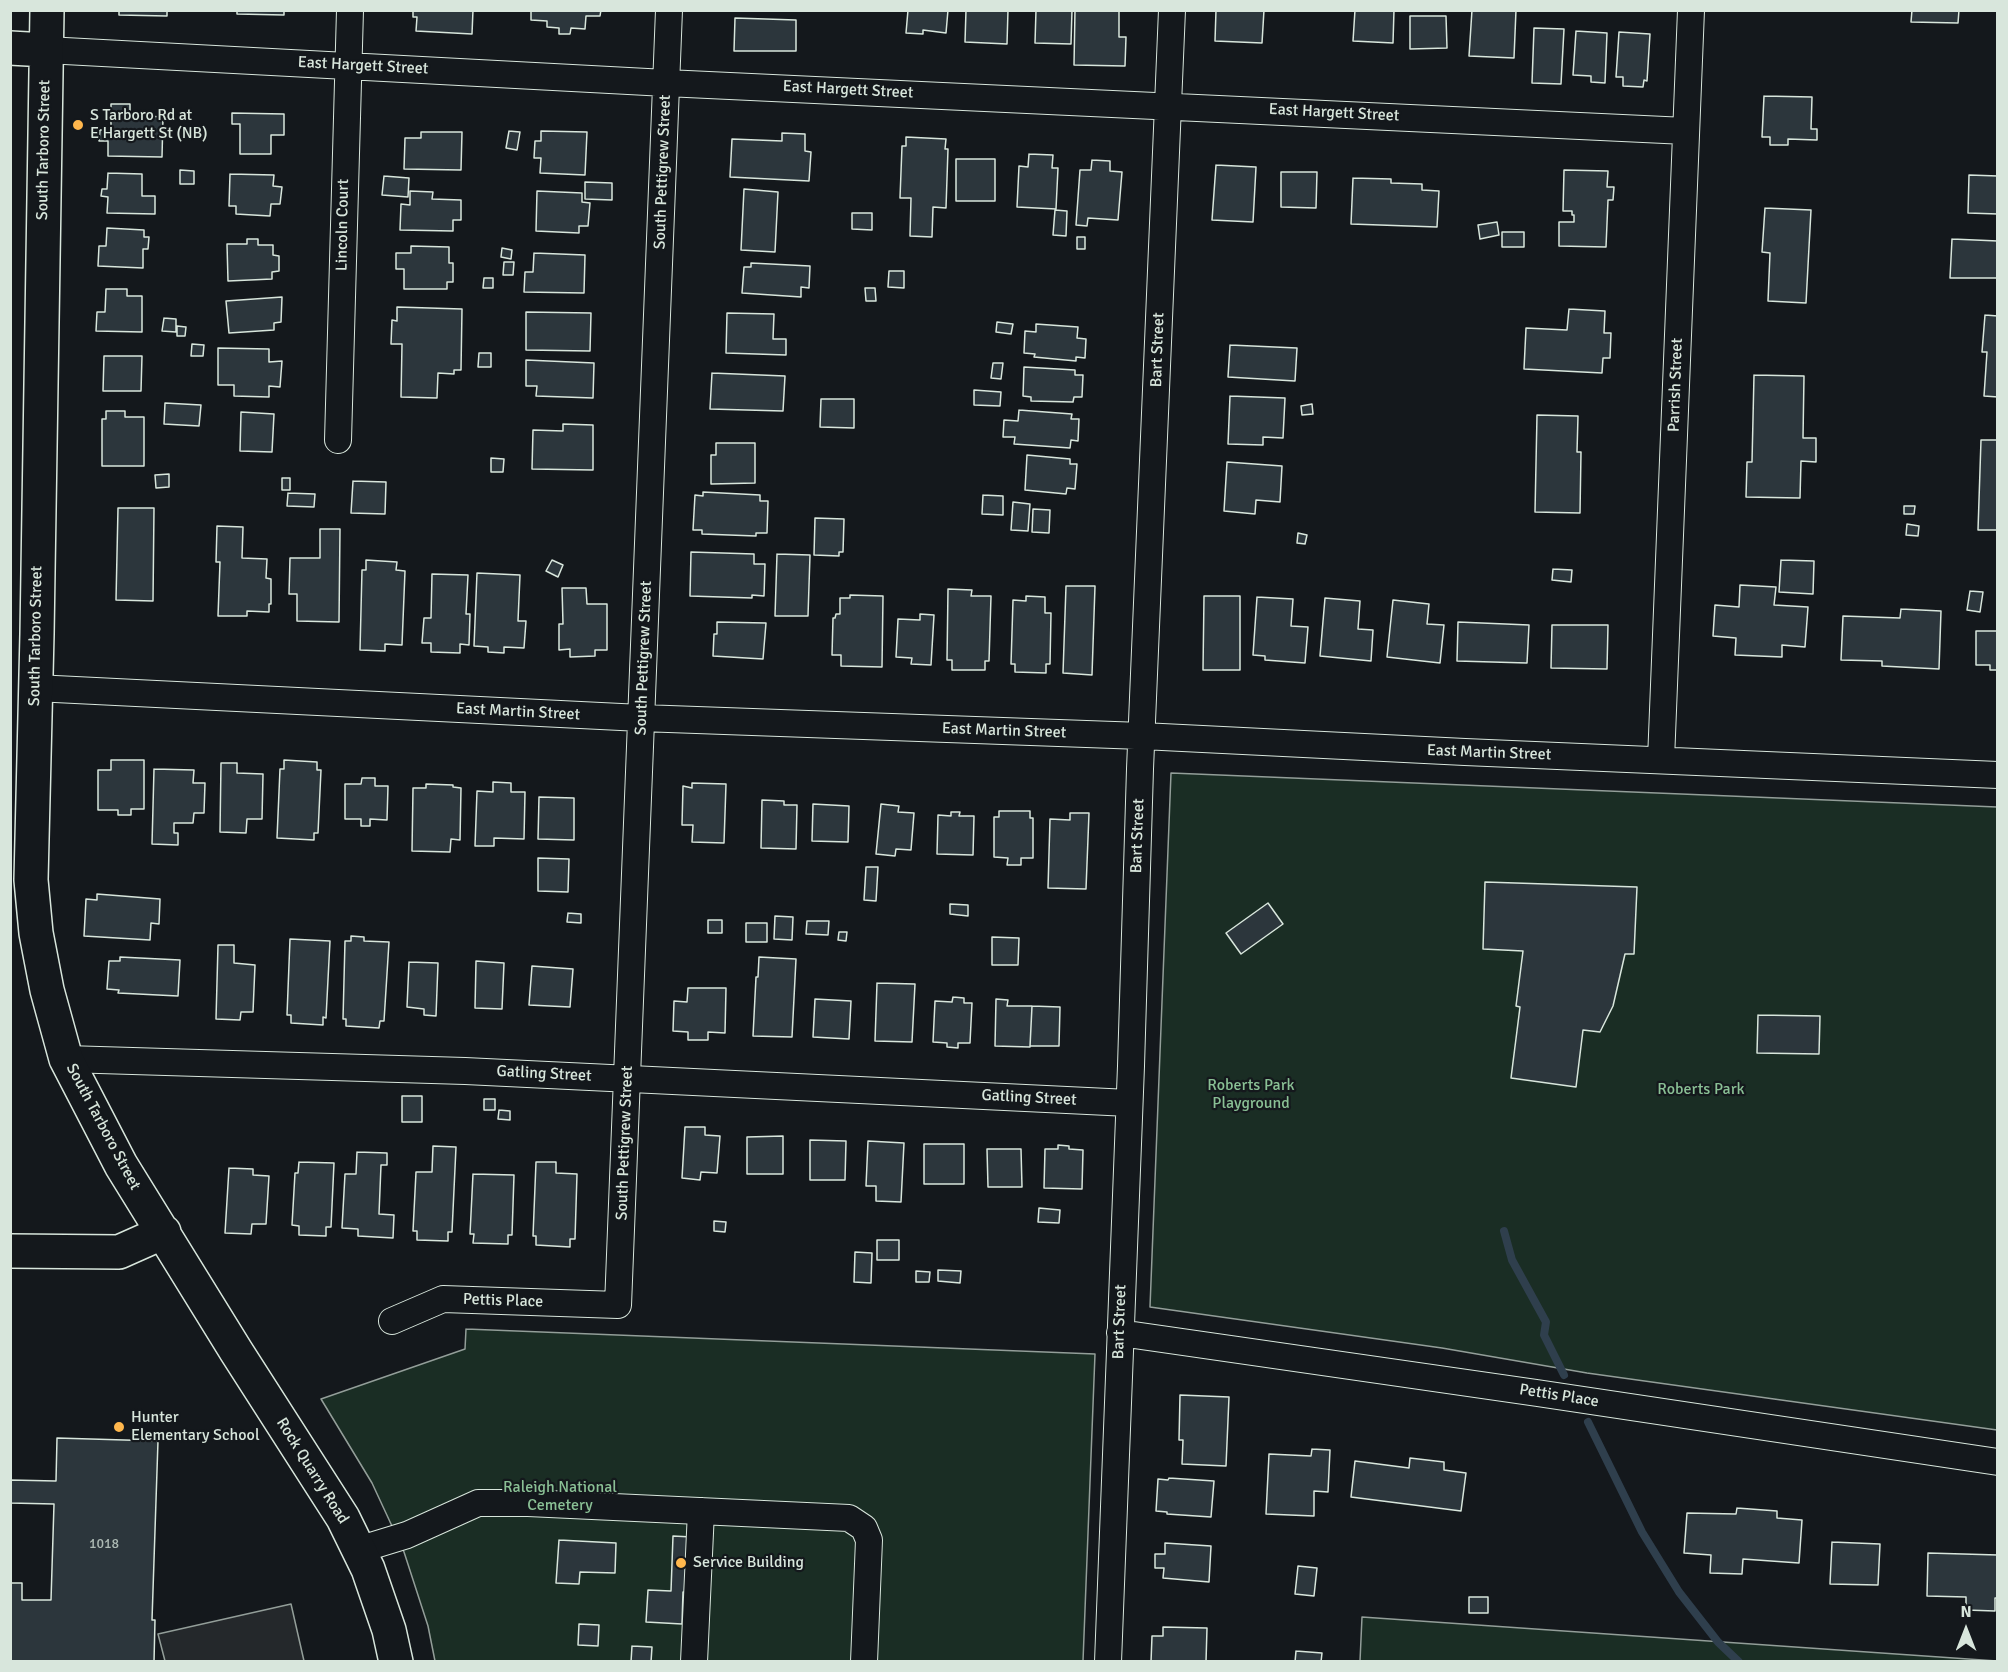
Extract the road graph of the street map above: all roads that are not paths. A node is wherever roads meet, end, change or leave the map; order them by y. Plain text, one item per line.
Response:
1 (47, 10) edge
2 (350, 10) edge
3 (669, 10) edge
4 (1172, 10) edge
5 (1691, 10) edge
6 (10, 48) edge
7 (46, 50) junction
8 (348, 65) junction
9 (666, 83) junction
10 (1168, 105) junction
11 (1686, 131) junction
12 (338, 440) dead end
13 (23, 688) edge
14 (641, 718) junction
15 (1142, 736) junction
16 (1661, 760) junction
17 (1998, 775) edge
18 (66, 1059) junction
19 (627, 1079) junction
20 (1130, 1103) junction
21 (164, 1232) junction
22 (10, 1251) edge
23 (618, 1305) joint
24 (392, 1321) dead end
25 (1120, 1333) junction
26 (1998, 1462) edge
27 (701, 1510) junction
28 (358, 1550) junction
29 (396, 1662) edge
30 (694, 1662) edge
31 (864, 1662) edge
32 (1108, 1662) edge

1 - 7 main road, South Tarboro Street
2 - 8 street, Lincoln Court
3 - 9 street, South Pettigrew Street
4 - 10 street, Bart Street
5 - 11 street, Parrish Street
6 - 7 main road, East Hargett Street
7 - 8 street, East Hargett Street
7 - 13 main road, South Tarboro Street
8 - 9 street, East Hargett Street
8 - 12 street, Lincoln Court
9 - 10 street, East Hargett Street
9 - 14 street, South Pettigrew Street
10 - 11 street, East Hargett Street
10 - 15 street, Bart Street
11 - 16 street, Parrish Street
13 - 14 street, East Martin Street
13 - 18 main road, South Tarboro Street
14 - 15 street, East Martin Street
14 - 19 street, South Pettigrew Street
15 - 16 street, East Martin Street
15 - 20 street, Bart Street
16 - 17 street, East Martin Street
18 - 19 street, Gatling Street
18 - 21 main road, South Tarboro Street
19 - 20 street, Gatling Street
19 - 23 street, South Pettigrew Street
20 - 25 street, Bart Street
21 - 22 main road
21 - 28 main road, Rock Quarry Road
23 - 24 street, Pettis Place
25 - 26 street, Pettis Place
25 - 32 street, Bart Street
27 - 28 street
27 - 30 street
27 - 31 street
28 - 29 main road, Rock Quarry Road

